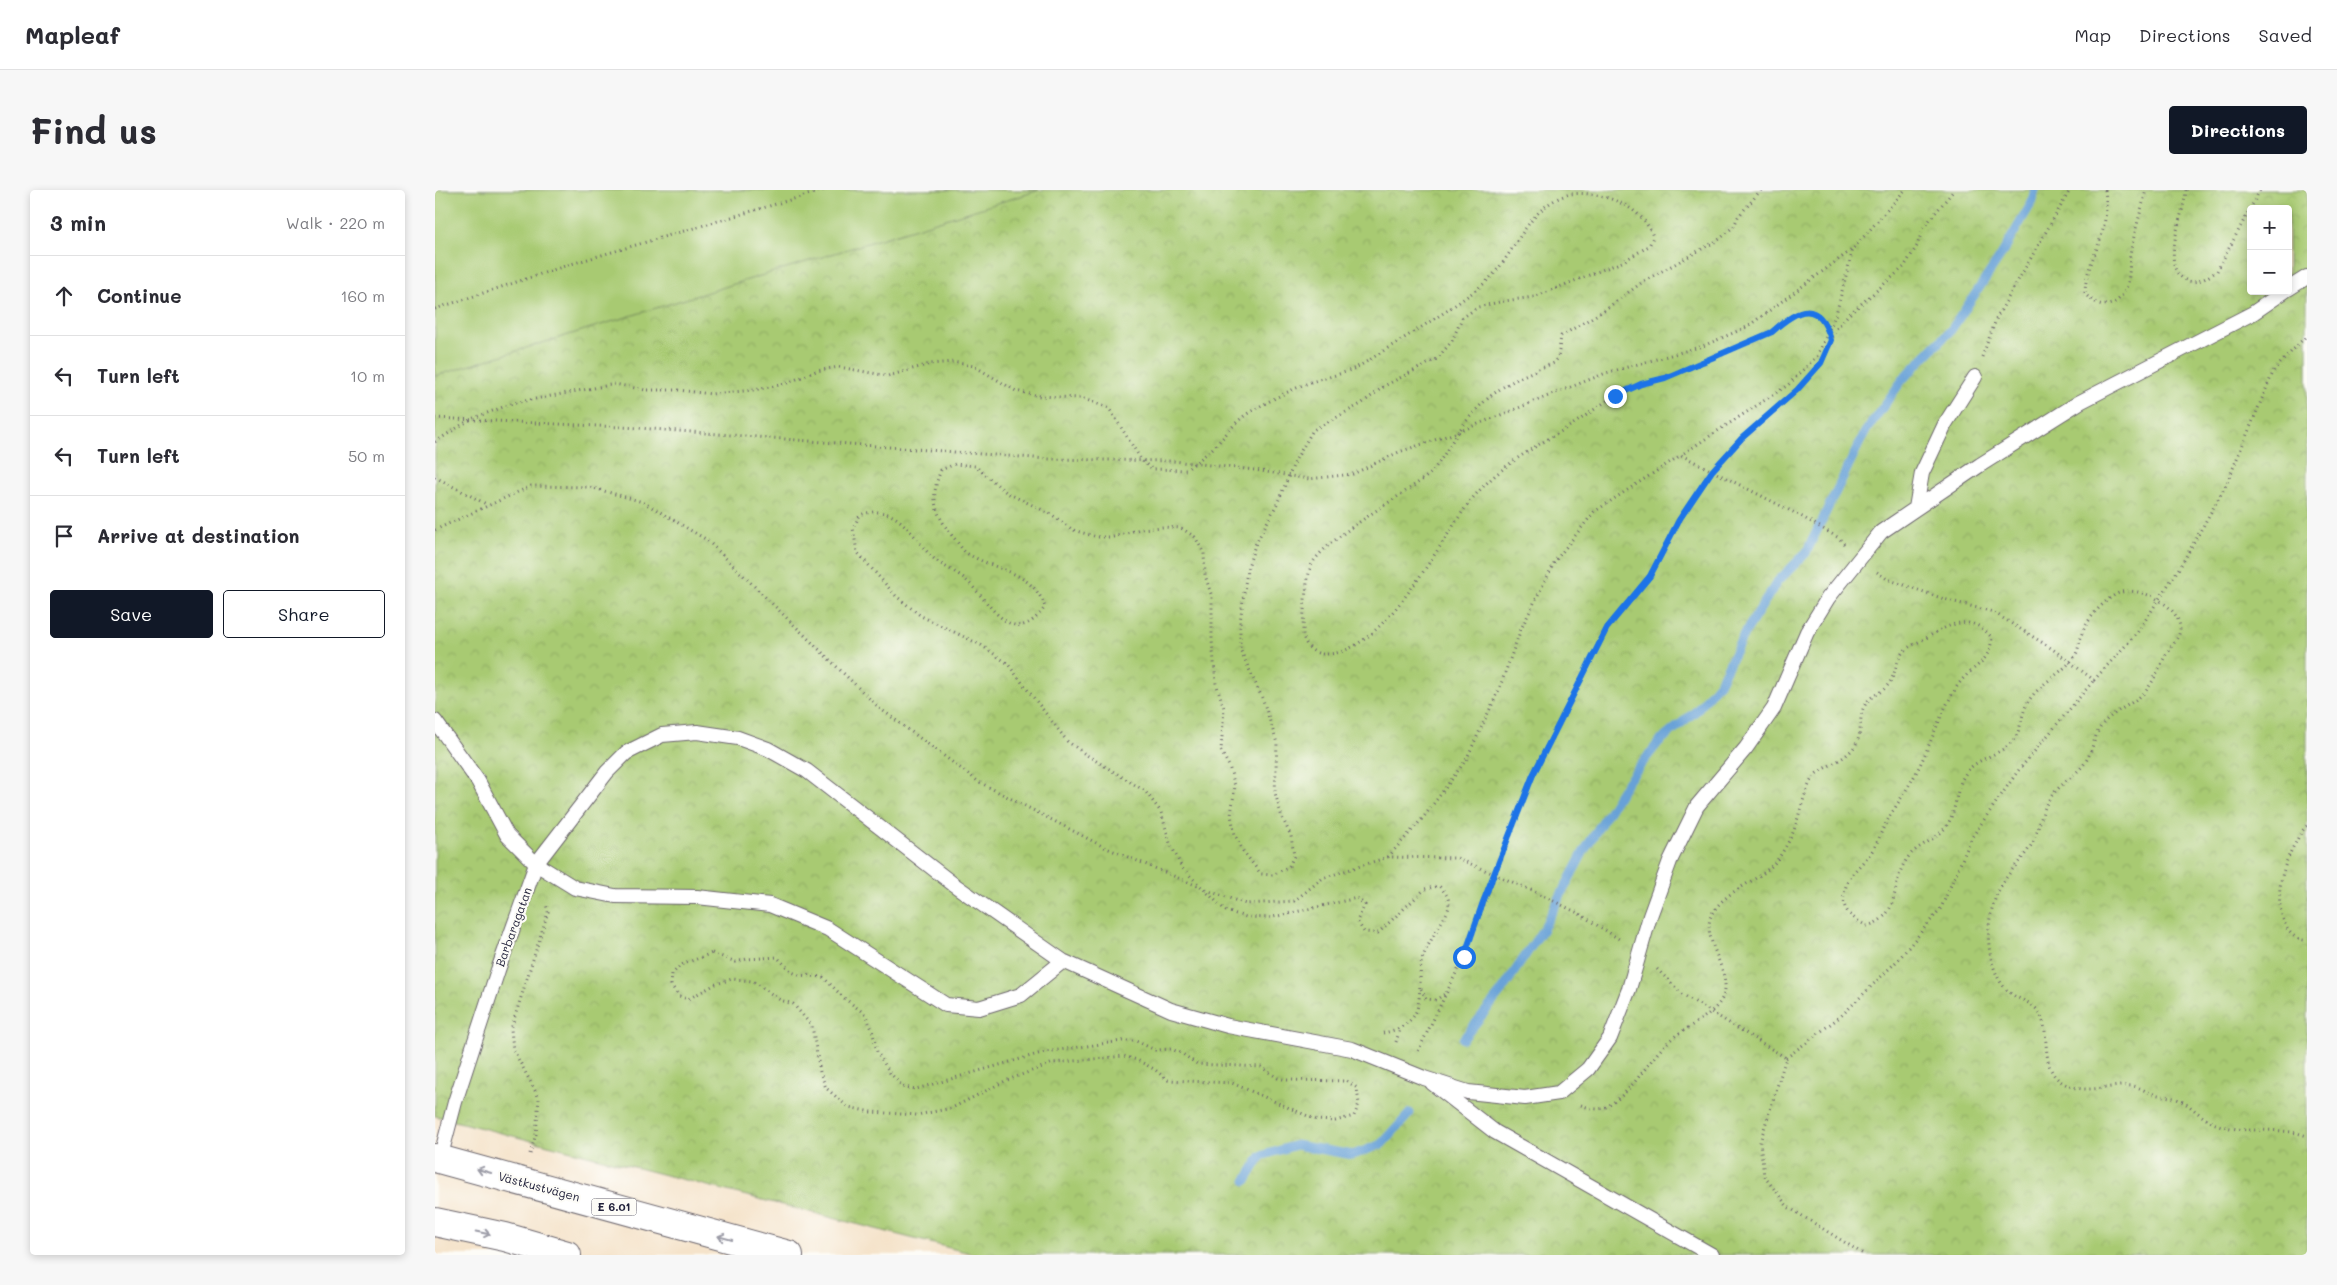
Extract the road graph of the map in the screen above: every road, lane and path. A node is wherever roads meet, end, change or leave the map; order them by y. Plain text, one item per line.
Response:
1 (824, 190) edge
2 (1761, 190) edge
3 (1905, 190) edge
4 (1954, 190) edge
5 (2070, 190) edge
6 (2105, 190) edge
7 (2146, 190) edge
8 (2186, 190) edge
9 (2260, 190) edge
10 (1853, 249) junction
11 (2307, 277) edge
12 (2292, 287) edge
13 (2279, 295) edge
14 (435, 309) edge
15 (1828, 331) junction
16 (2307, 335) edge
17 (1831, 340) junction
18 (1975, 377) joint
19 (435, 418) edge
20 (471, 419) junction
21 (1458, 432) junction
22 (435, 442) edge
23 (1681, 454) junction
24 (1143, 461) junction
25 (1194, 463) junction
26 (1712, 471) junction
27 (1289, 476) junction
28 (435, 477) edge
29 (488, 506) junction
30 (1916, 508) junction
31 (435, 530) edge
32 (1857, 559) junction
33 (2159, 600) junction
34 (2070, 662) junction
35 (2094, 680) junction
36 (435, 720) edge
37 (2307, 826) edge
38 (1388, 857) junction
39 (536, 864) junction
40 (1494, 874) junction
41 (1203, 888) junction
42 (2307, 940) edge
43 (1639, 951) junction
44 (1063, 961) junction
45 (1420, 989) junction
46 (1447, 992) junction
47 (1711, 1011) junction
48 (1352, 1049) junction
49 (1787, 1058) junction
50 (1408, 1071) junction
51 (1424, 1078) junction
52 (1347, 1081) joint
53 (1559, 1093) junction
54 (536, 1134) dead end
55 (2307, 1136) edge
56 (437, 1159) edge
57 (435, 1222) edge
58 (567, 1255) edge
59 (789, 1255) edge
60 (1712, 1255) edge
61 (1865, 1255) edge

1 - 14 path
2 - 21 path
3 - 10 path
4 - 17 path
5 - 18 path
6 - 7 path
8 - 9 path
10 - 15 path
10 - 21 path
11 - 12 lane
13 - 30 lane
15 - 17 path
15 - 21 path
15 - 23 path
16 - 33 path
17 - 26 path
18 - 30 lane
19 - 20 path
20 - 22 path
20 - 24 path
20 - 24 path
21 - 27 path
23 - 26 path
23 - 38 path
24 - 25 path
24 - 25 path
25 - 27 path
25 - 27 path
26 - 32 path
26 - 40 path
27 - 41 path
28 - 29 path
29 - 31 path
29 - 41 path
30 - 32 lane
32 - 34 path
32 - 43 lane
33 - 34 path
33 - 35 path
33 - 55 path
34 - 35 path
34 - 47 path
35 - 49 path
36 - 39 lane
37 - 42 path
38 - 40 path
38 - 41 path
39 - 44 lane
39 - 44 lane, Barbaragatan
39 - 54 path
39 - 56 lane, Barbaragatan
40 - 43 path
40 - 46 path
41 - 45 path
43 - 47 path
43 - 53 lane
44 - 48 lane, Barbaragatan
45 - 46 path
45 - 48 path
46 - 50 path
47 - 49 path
47 - 53 path
48 - 50 lane, Barbaragatan
49 - 61 path
50 - 51 lane, Barbaragatan
51 - 53 lane
51 - 60 lane
52 - 52 path
59 -> 56 highway, Västkustvägen / E 6.01
57 -> 58 highway

